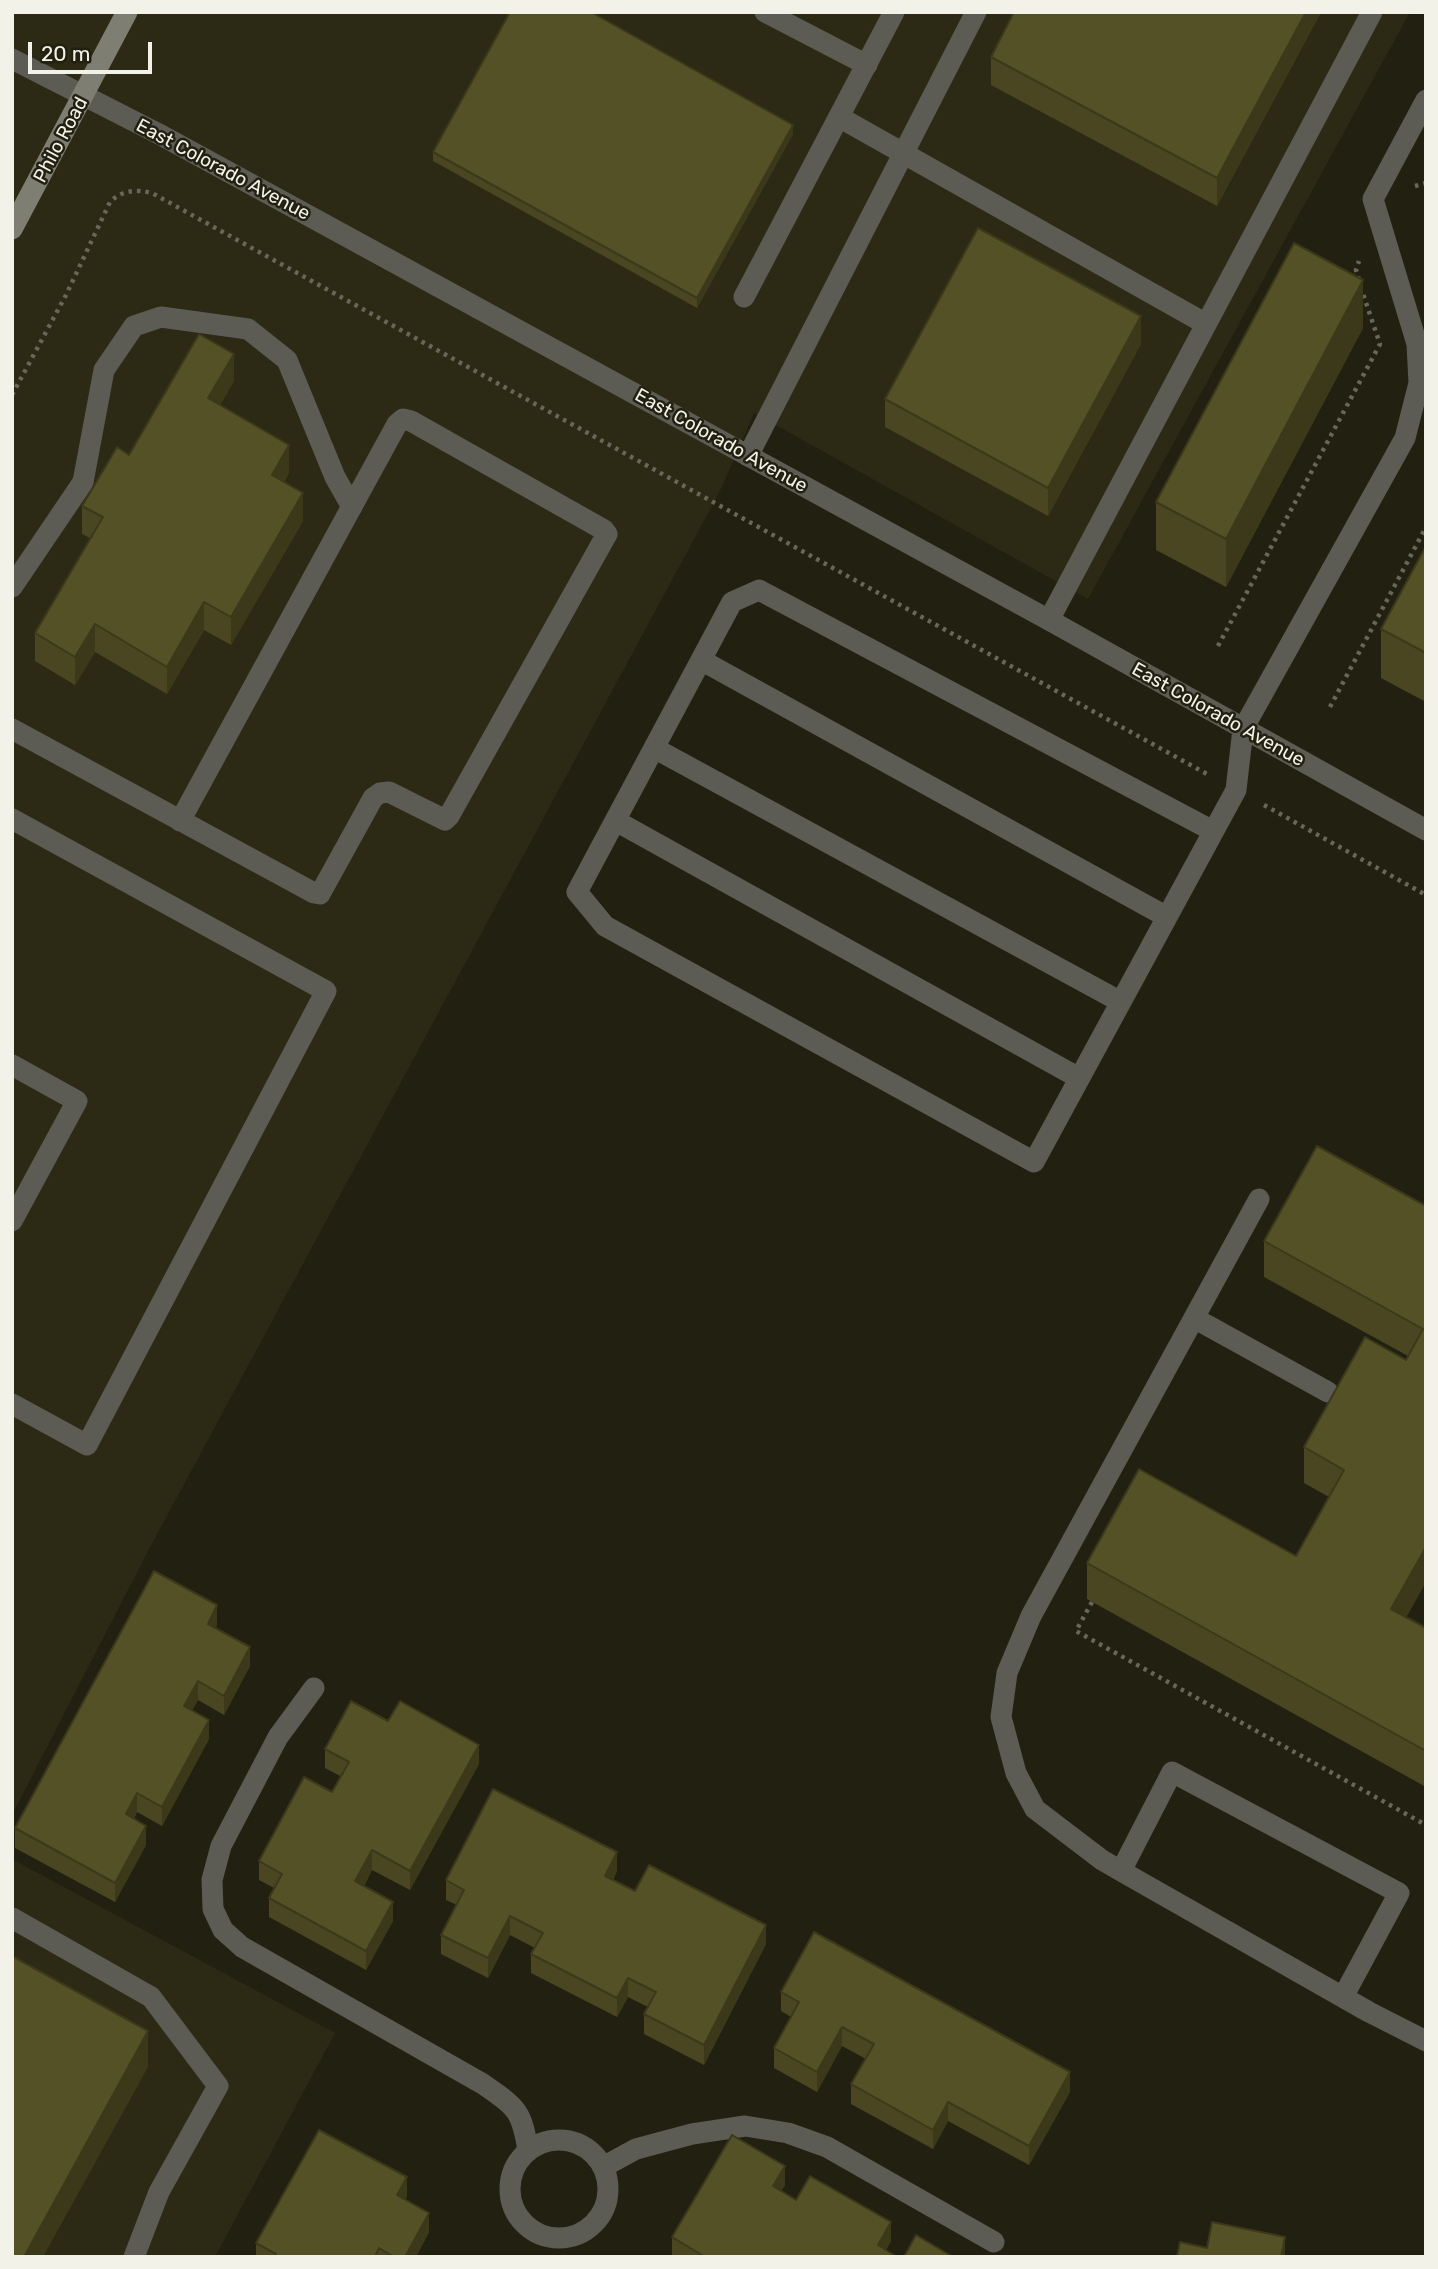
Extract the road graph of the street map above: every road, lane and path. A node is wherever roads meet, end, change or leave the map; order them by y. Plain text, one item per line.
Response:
1 (127, 12) edge
2 (765, 12) edge
3 (894, 12) edge
4 (976, 12) edge
5 (1372, 12) edge
6 (12, 60) edge
7 (867, 65) junction
8 (84, 97) junction
9 (1426, 100) edge
10 (839, 117) junction
11 (1418, 127) edge
12 (904, 152) junction
13 (12, 229) edge
14 (1359, 261) dead end
15 (744, 298) dead end
16 (1206, 324) junction
17 (12, 395) edge
18 (748, 456) junction
19 (352, 507) junction
20 (1426, 527) edge
21 (12, 587) edge
22 (1049, 620) junction
23 (1218, 646) dead end
24 (701, 660) junction
25 (1330, 707) dead end
26 (12, 729) edge
27 (1243, 729) junction
28 (654, 748) junction
29 (1236, 790) junction
30 (12, 819) edge
31 (180, 821) junction
32 (616, 821) junction
33 (1426, 830) edge
34 (1213, 831) junction
35 (1426, 895) edge
36 (1167, 917) junction
37 (1121, 1002) junction
38 (12, 1065) edge
39 (1079, 1078) junction
40 (1259, 1199) dead end
41 (12, 1221) edge
42 (1194, 1318) junction
43 (1328, 1392) dead end
44 (12, 1404) edge
45 (1092, 1602) edge
46 (314, 1688) dead end
47 (1426, 1825) edge
48 (1121, 1871) junction
49 (12, 1918) edge
50 (1343, 1997) junction
51 (1426, 2041) edge
52 (528, 2151) junction
53 (603, 2167) junction
54 (993, 2242) dead end
55 (556, 2248) edge
56 (134, 2257) edge

1 - 8 main road, Philo Road
2 - 7 street
3 - 7 street
4 - 12 street
5 - 16 street
6 - 8 street, East Colorado Avenue
7 - 10 street
8 - 13 main road, Philo Road
8 - 18 street, East Colorado Avenue
9 - 11 street
10 - 12 street
10 - 15 street
11 - 27 street
12 - 16 street
12 - 18 street
14 - 23 path
16 - 22 street
17 - 29 path
18 - 22 street, East Colorado Avenue
19 - 21 street
19 - 31 street
19 - 31 street
20 - 25 path
22 - 27 street, East Colorado Avenue
24 - 28 street
24 - 34 street
24 - 36 street
26 - 31 street
27 - 29 street
27 - 33 street, East Colorado Avenue
28 - 32 street
28 - 37 street
29 - 34 street
29 - 35 path
30 - 44 street
32 - 39 street
32 - 39 street
34 - 36 street
36 - 37 street
37 - 39 street
38 - 41 street
40 - 42 street
42 - 43 street
42 - 48 street
45 - 47 path
46 - 52 street
48 - 50 street
48 - 50 street
49 - 56 street
50 - 51 street
52 - 53 street
52 - 55 street
53 - 54 street
53 - 55 street

